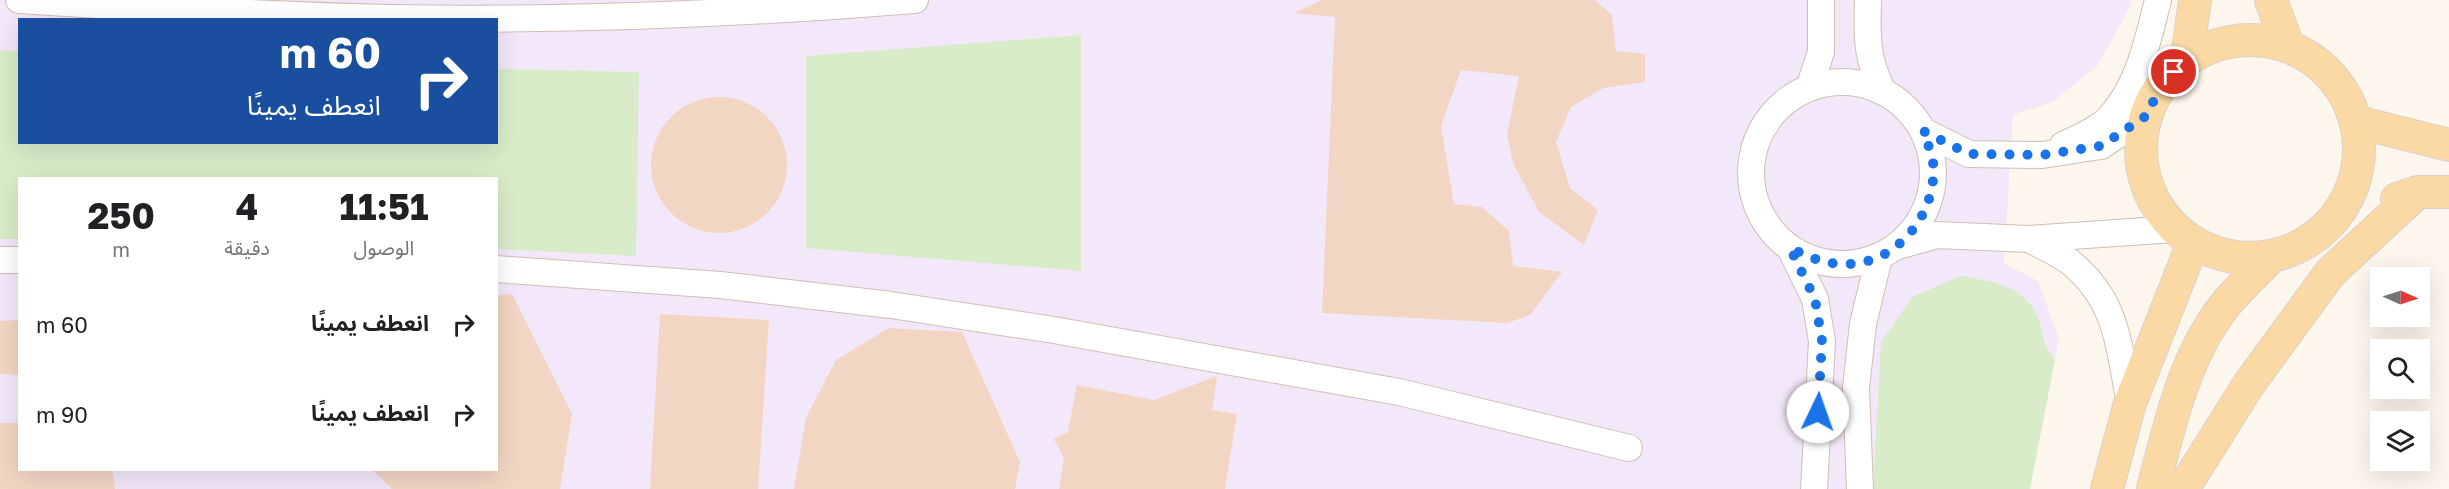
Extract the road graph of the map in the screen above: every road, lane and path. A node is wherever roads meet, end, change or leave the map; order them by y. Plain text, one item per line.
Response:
1 (19, 0) edge
2 (915, 0) edge
3 (1821, 0) edge
4 (1868, 0) edge
5 (2158, 0) edge
6 (2195, 0) edge
7 (2271, 0) edge
8 (2288, 46) junction
9 (2187, 59) junction
10 (1810, 85) junction
11 (1883, 92) junction
12 (2146, 116) junction
13 (2357, 122) junction
14 (1923, 131) junction
15 (2449, 145) edge
16 (2042, 155) junction
17 (2418, 192) junction
18 (2449, 192) edge
19 (2332, 224) junction
20 (2184, 236) junction
21 (2029, 239) junction
22 (1790, 248) junction
23 (1888, 252) junction
24 (2270, 258) junction
25 (18, 260) edge
26 (0, 261) edge
27 (498, 269) edge
28 (2130, 403) junction
29 (1629, 448) dead end
30 (1814, 489) edge
31 (1860, 489) edge
32 (2107, 489) edge
33 (2153, 489) edge
34 (2183, 489) edge

1 - 2 street
3 - 10 street
4 - 11 street
5 - 16 street
6 - 9 main road
7 - 8 main road
8 - 9 main road
8 - 13 main road
9 - 12 main road
10 - 11 street
10 - 22 street
11 - 14 street
12 - 16 street
12 - 20 main road
13 - 15 main road
13 - 19 main road
14 - 16 street
14 - 23 street
17 - 18 main road
17 - 19 main road
17 - 34 main road
19 - 24 main road
20 - 21 street
20 - 24 main road
20 - 28 main road
21 - 23 street
21 - 28 street
22 - 23 street
22 - 30 street
23 - 31 street
24 - 33 main road
25 - 26 street
27 - 29 street
28 - 32 main road

